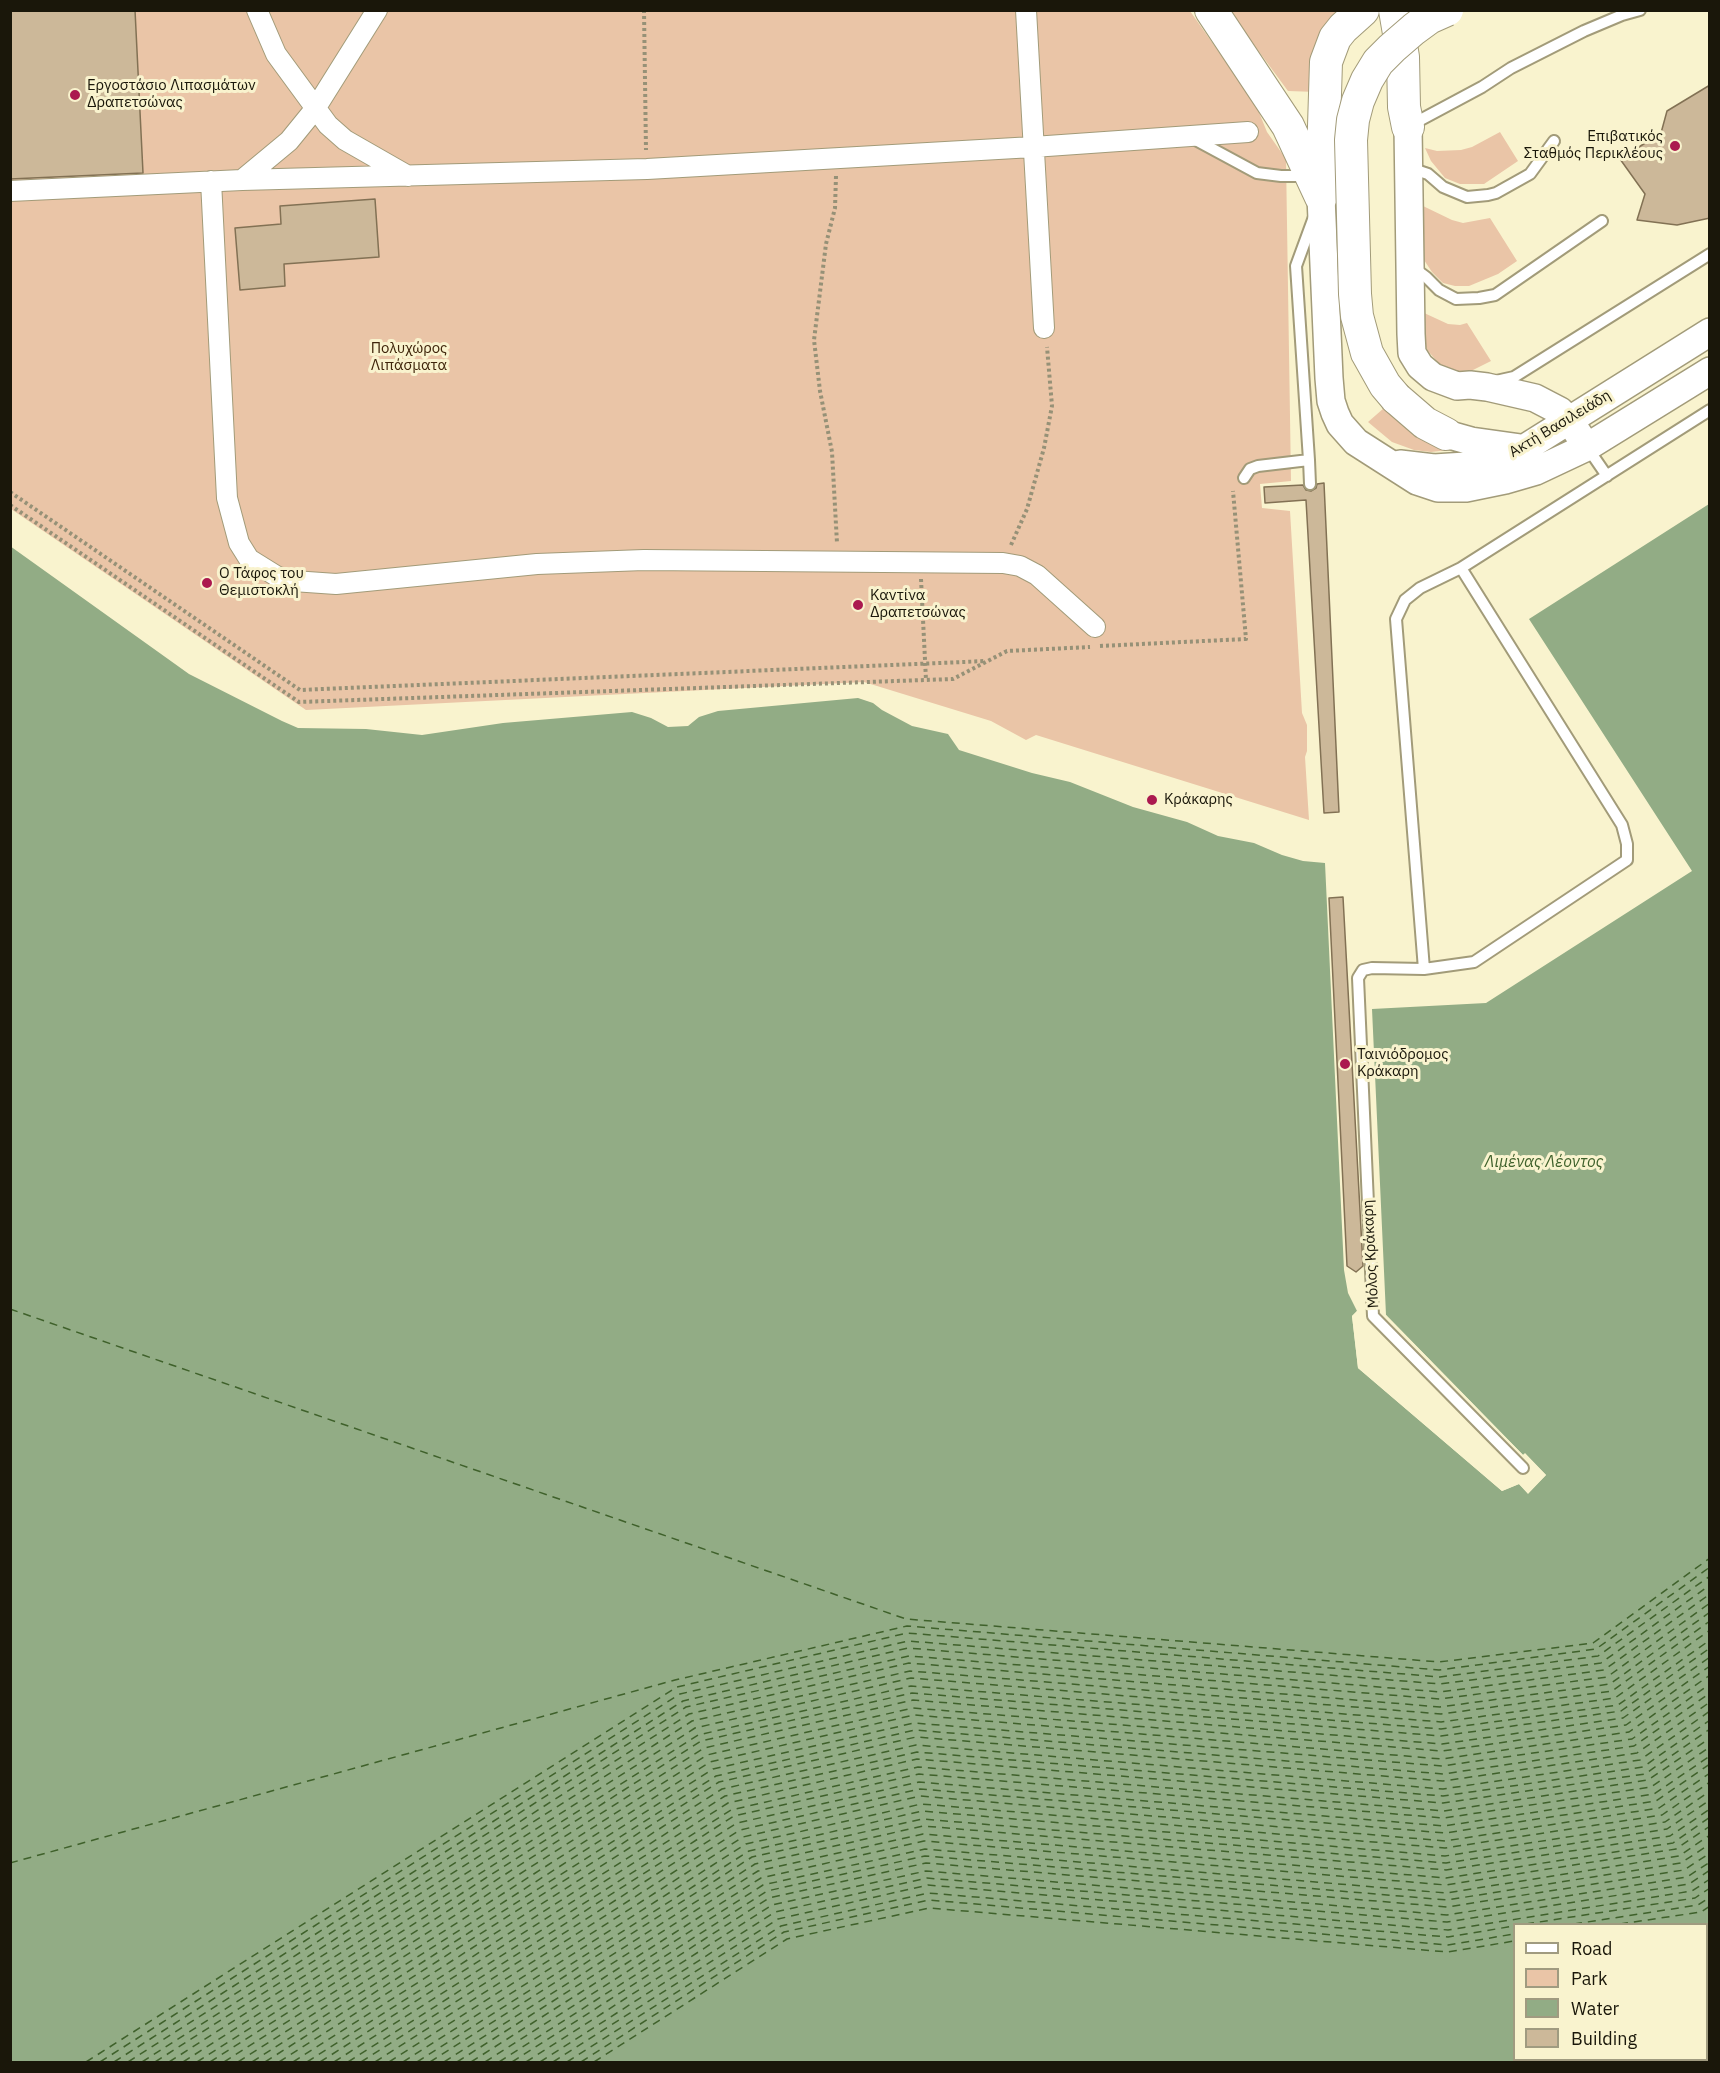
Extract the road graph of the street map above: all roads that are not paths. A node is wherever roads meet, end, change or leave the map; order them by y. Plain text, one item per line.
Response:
1 (257, 10) edge
2 (377, 10) edge
3 (1026, 10) edge
4 (1211, 10) edge
5 (1395, 10) edge
6 (1447, 10) edge
7 (1640, 10) edge
8 (1360, 12) edge
9 (315, 109) junction
10 (1408, 127) junction
11 (1248, 132) dead end
12 (1188, 136) junction
13 (1554, 141) dead end
14 (1033, 147) junction
15 (1410, 168) junction
16 (408, 176) junction
17 (242, 180) junction
18 (211, 181) junction
19 (1317, 186) junction
20 (10, 191) edge
21 (1602, 221) dead end
22 (1710, 254) edge
23 (1411, 266) junction
24 (1044, 328) road end
25 (1710, 332) edge
26 (1710, 371) edge
27 (1470, 385) junction
28 (1710, 410) edge
29 (1569, 420) junction
30 (1446, 434) joint
31 (1587, 447) junction
32 (1525, 448) junction
33 (1309, 460) junction
34 (1390, 463) junction
35 (1606, 476) junction
36 (1244, 478) dead end
37 (1310, 484) dead end
38 (1461, 568) junction
39 (1095, 627) dead end
40 (1424, 969) junction
41 (1523, 1468) dead end

1 - 9 street
2 - 9 street
3 - 14 street
4 - 19 main road
5 - 10 main road
6 - 30 main road, bridge
7 - 10 lane
8 - 19 main road
9 - 16 street
9 - 17 street
10 - 15 street
11 - 12 street
12 - 14 street
12 - 19 lane
13 - 15 lane
14 - 16 street
14 - 24 street
15 - 23 street
16 - 17 street
17 - 18 street
18 - 20 street
18 - 39 street
19 - 33 lane
19 - 34 street
21 - 23 lane
22 - 27 lane
23 - 27 street
25 - 29 street, Ακτή Βασιλειάδη
26 - 31 street, Ακτή Βασιλειάδη
27 - 29 street
28 - 35 lane
29 - 31 street
29 - 32 street, Ακτή Βασιλειάδη
30 - 32 street
31 - 34 street, Ακτή Βασιλειάδη
31 - 35 lane
32 - 34 street, Ακτή Βασιλειάδη
33 - 36 lane
33 - 37 lane
35 - 38 lane
38 - 40 lane
38 - 40 lane
40 - 41 lane, Μόλος Κράκαρη

